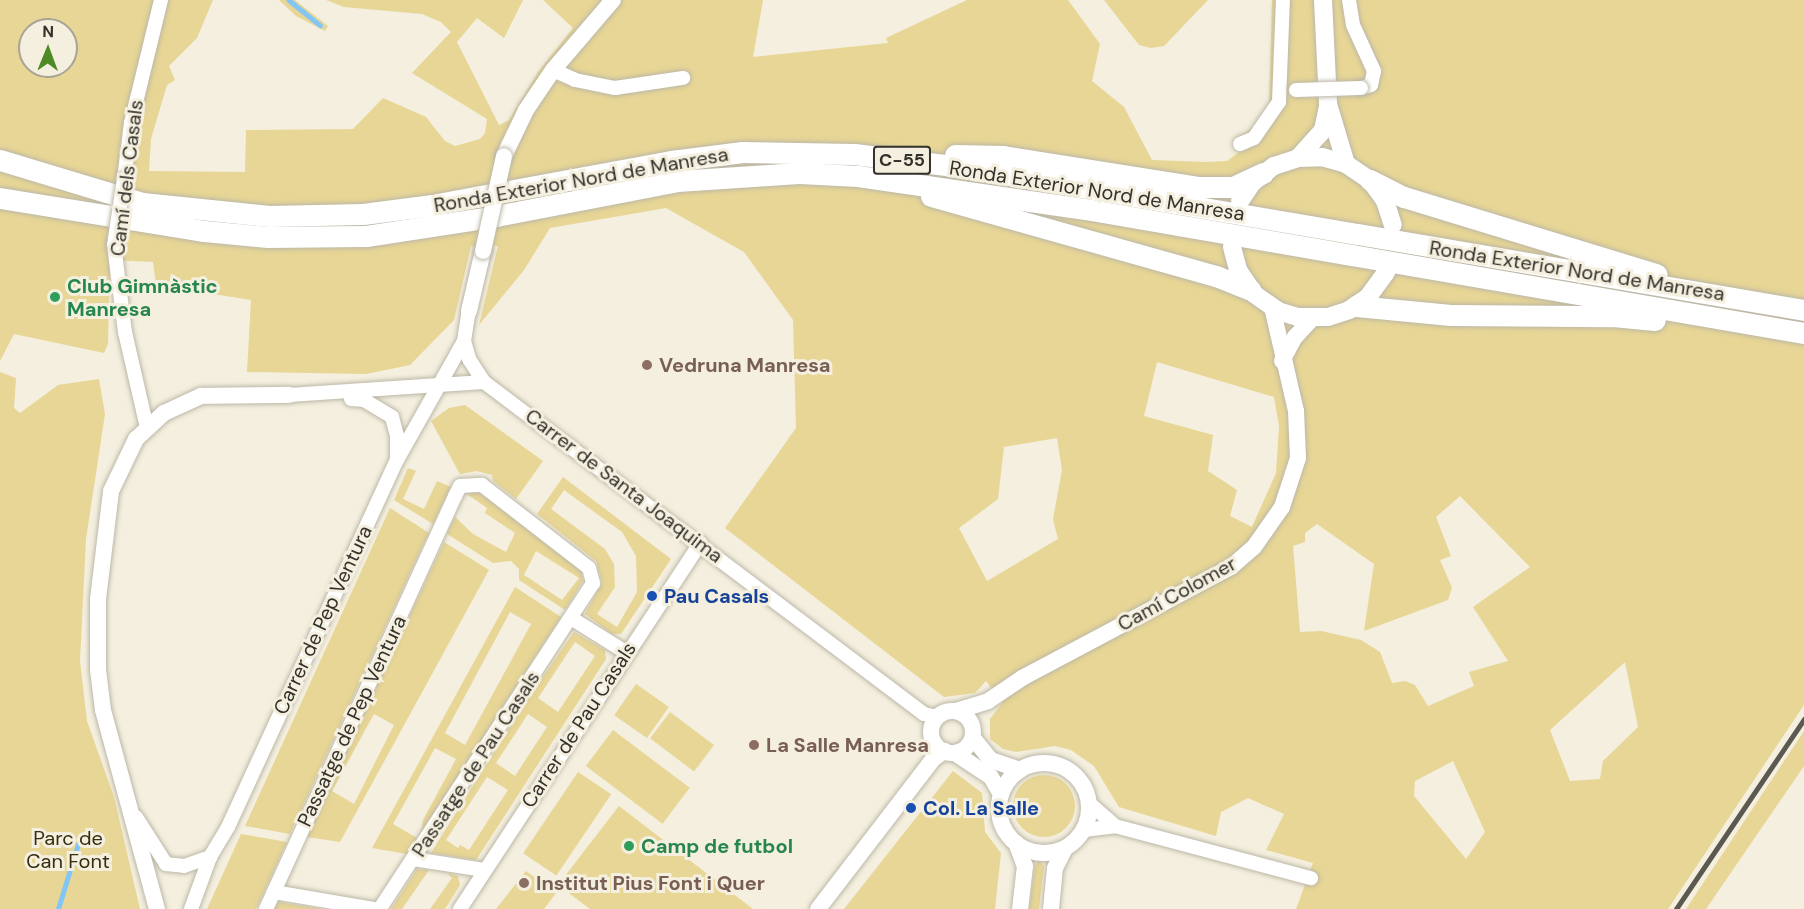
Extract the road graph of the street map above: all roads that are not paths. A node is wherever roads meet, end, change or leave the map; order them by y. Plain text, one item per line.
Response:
1 (161, 0) edge
2 (613, 0) edge
3 (1283, 0) edge
4 (1323, 0) edge
5 (1349, 0) edge
6 (553, 70) junction
7 (683, 78) dead end
8 (1282, 90) junction
9 (1328, 104) junction
10 (1240, 144) dead end
11 (854, 154) junction
12 (1298, 158) junction
13 (0, 160) edge
14 (1346, 164) junction
15 (1263, 173) junction
16 (858, 176) junction
17 (1370, 180) junction
18 (0, 198) edge
19 (1240, 201) dead end
20 (1393, 225) dead end
21 (1232, 247) dead end
22 (1386, 272) dead end
23 (1250, 290) junction
24 (1711, 293) junction
25 (1356, 306) junction
26 (1272, 308) junction
27 (1804, 310) edge
28 (469, 311) joint
29 (1312, 319) junction
30 (1765, 327) junction
31 (1804, 333) edge
32 (464, 341) junction
33 (1282, 361) junction
34 (484, 382) junction
35 (439, 385) junction
36 (289, 395) junction
37 (147, 428) junction
38 (397, 460) junction
39 (700, 543) junction
40 (571, 618) junction
41 (627, 653) junction
42 (988, 702) junction
43 (956, 711) junction
44 (938, 717) junction
45 (973, 734) junction
46 (950, 752) junction
47 (1020, 770) junction
48 (1001, 794) junction
49 (1089, 803) junction
50 (131, 807) junction
51 (1115, 826) junction
52 (1084, 830) junction
53 (1016, 843) junction
54 (1065, 848) junction
55 (210, 857) junction
56 (413, 859) junction
57 (484, 870) junction
58 (1311, 878) dead end
59 (274, 892) junction
60 (157, 909) edge
61 (191, 909) edge
62 (266, 909) edge
63 (374, 909) edge
64 (380, 909) edge
65 (460, 909) edge
66 (818, 909) edge
67 (1020, 909) edge
68 (1051, 909) edge

1 - 37 street, Camí dels Casals, bridge
2 - 6 street
3 - 8 street
4 - 9 main road
5 - 8 street, bridge
6 - 7 street
6 - 28 street, bridge
8 - 10 street
9 - 12 main road
9 - 14 main road
11 - 13 highway, Ronda Exterior Nord de Manresa / C-55
11 - 15 highway
11 - 24 highway, Ronda Exterior Nord de Manresa / C-55
12 - 14 main road
12 - 15 main road
14 - 17 main road
15 - 19 main road
16 - 18 highway, Ronda Exterior Nord de Manresa / C-55
16 - 23 highway
16 - 30 highway, Ronda Exterior Nord de Manresa / C-55
17 - 20 main road
17 - 24 highway
21 - 23 main road
22 - 25 main road
23 - 26 main road
24 - 27 highway, Ronda Exterior Nord de Manresa / C-55
25 - 29 main road
25 - 30 highway
26 - 29 main road
26 - 33 street, Camí Colomer
28 - 32 street
29 - 33 street
30 - 31 highway, Ronda Exterior Nord de Manresa / C-55
32 - 34 street, Carrer de Santa Joaquima
32 - 35 street, Carrer de Pep Ventura
33 - 42 street, Camí Colomer
34 - 35 street
34 - 39 street, Carrer de Santa Joaquima
35 - 36 street
35 - 38 street, Carrer de Pep Ventura
36 - 37 street
36 - 38 street
37 - 50 street
38 - 55 street, Carrer de Pep Ventura
39 - 41 street, Carrer de Pau Casals
39 - 44 street, Carrer de Santa Joaquima
40 - 41 street
40 - 56 street, Passatge de Pau Casals
40 - 59 street, Passatge de Pep Ventura
41 - 57 street, Carrer de Pau Casals
42 - 43 street, Camí Colomer
42 - 45 street, Camí Colomer
43 - 44 street
43 - 45 street
44 - 46 street
45 - 46 street
45 - 47 street
46 - 48 street
46 - 66 street
47 - 48 street
47 - 49 street
48 - 53 street
49 - 51 street
49 - 52 street
50 - 55 street
50 - 60 street
51 - 52 street
51 - 58 street
52 - 54 street
53 - 54 street
53 - 67 street
54 - 68 street
55 - 61 street, Carrer de Pep Ventura
56 - 57 street
56 - 64 street, Passatge de Pau Casals
57 - 65 street, Carrer de Pau Casals
59 - 62 street, Passatge de Pep Ventura
59 - 63 street

